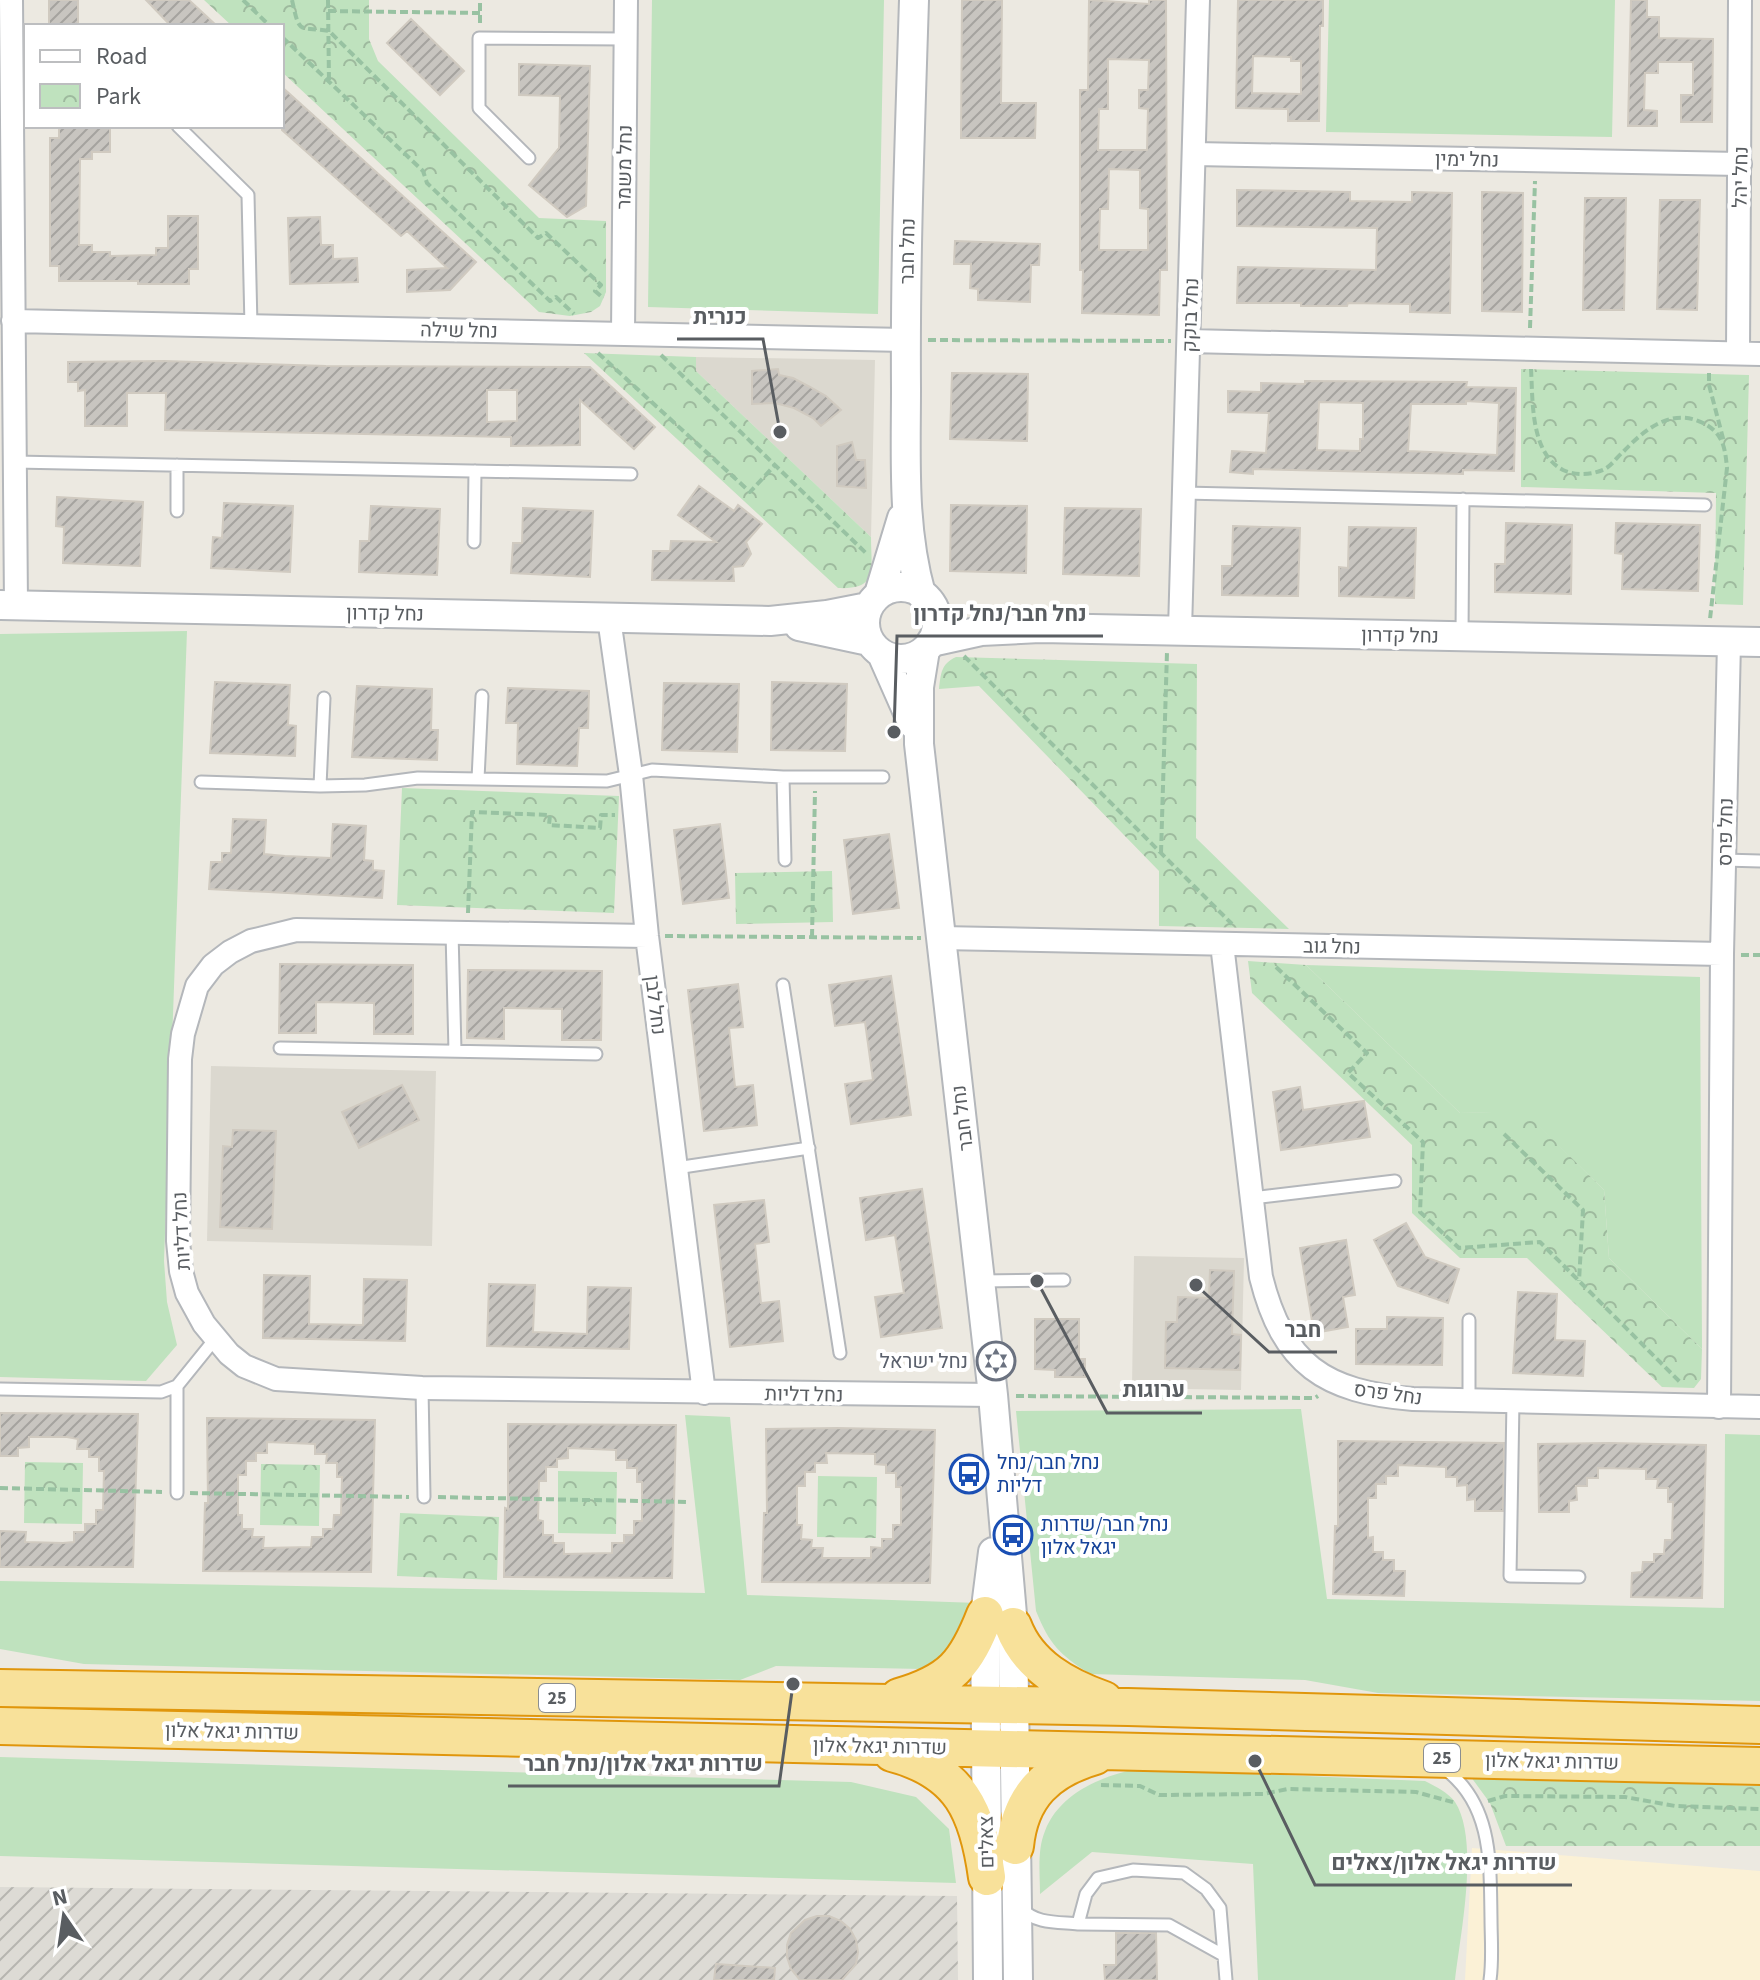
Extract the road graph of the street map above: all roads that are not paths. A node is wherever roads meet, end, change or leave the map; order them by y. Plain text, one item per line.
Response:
1 (11, 0) edge
2 (626, 0) edge
3 (914, 0) edge
4 (1198, 0) edge
5 (1740, 0) edge
6 (6, 36) edge
7 (626, 39) junction
8 (19, 108) edge
9 (180, 128) edge
10 (1195, 154) junction
11 (529, 158) dead end
12 (1740, 164) junction
13 (13, 321) junction
14 (251, 326) junction
15 (628, 327) junction
16 (905, 340) junction
17 (1189, 341) junction
18 (1749, 354) edge
19 (10, 459) edge
20 (177, 465) junction
21 (475, 471) junction
22 (631, 474) dead end
23 (1184, 493) junction
24 (1463, 499) junction
25 (906, 502) junction
26 (1705, 505) dead end
27 (177, 511) dead end
28 (474, 542) dead end
29 (878, 591) junction
30 (927, 600) junction
31 (8, 605) edge
32 (609, 618) junction
33 (770, 621) junction
34 (1040, 628) junction
35 (1174, 630) junction
36 (1462, 636) junction
37 (1718, 641) junction
38 (1760, 642) edge
39 (928, 646) junction
40 (876, 648) junction
41 (482, 696) dead end
42 (324, 698) dead end
43 (919, 744) junction
44 (631, 775) junction
45 (783, 777) junction
46 (883, 777) dead end
47 (478, 779) junction
48 (201, 782) dead end
49 (320, 786) junction
50 (785, 860) dead end
51 (1724, 860) junction
52 (1760, 861) edge
53 (460, 932) junction
54 (647, 936) junction
55 (941, 938) junction
56 (1222, 944) junction
57 (1722, 954) junction
58 (783, 985) dead end
59 (280, 1048) dead end
60 (455, 1051) junction
61 (596, 1054) dead end
62 (809, 1148) junction
63 (676, 1168) junction
64 (1395, 1181) dead end
65 (1252, 1198) junction
66 (1064, 1280) dead end
67 (980, 1281) junction
68 (1469, 1320) dead end
69 (215, 1339) junction
70 (840, 1353) dead end
71 (177, 1386) junction
72 (422, 1388) junction
73 (0, 1389) edge
74 (704, 1393) junction
75 (993, 1395) junction
76 (1469, 1400) junction
77 (1513, 1401) junction
78 (1711, 1407) junction
79 (1760, 1407) edge
80 (177, 1493) road end
81 (424, 1497) road end
82 (1579, 1577) dead end
83 (999, 1620) junction
84 (0, 1688) edge
85 (871, 1702) junction
86 (1000, 1705) junction
87 (1128, 1707) junction
88 (1760, 1725) edge
89 (0, 1726) edge
90 (856, 1745) junction
91 (1000, 1748) junction
92 (1124, 1751) junction
93 (1419, 1758) junction
94 (1760, 1766) edge
95 (1015, 1846) junction
96 (987, 1877) junction
97 (1015, 1899) junction
98 (1078, 1924) junction
99 (1223, 1955) junction
100 (1018, 1967) edge
101 (988, 1980) edge
102 (1027, 1980) edge
103 (1226, 1980) edge
104 (1490, 1980) edge

1 - 6 street
2 - 7 street, נחל משמר
3 - 16 street, נחל חבר
4 - 10 street, נחל בוקק
5 - 12 street, נחל יהל
6 - 8 street
7 - 11 lane
7 - 15 street, נחל משמר
8 - 13 street
9 - 14 lane
10 - 12 street, נחל ימין
10 - 17 street, נחל בוקק
12 - 18 street, נחל יהל
13 - 14 street, נחל שילה
13 - 19 street
14 - 15 street, נחל שילה
15 - 16 street, נחל שילה
16 - 25 street, נחל חבר
17 - 18 street
17 - 23 street, נחל בוקק
19 - 20 lane
19 - 31 street
20 - 21 lane
20 - 27 lane
21 - 22 lane
21 - 28 lane
23 - 24 lane
23 - 35 street, נחל בוקק
24 - 26 lane
24 - 36 lane
25 - 29 street, נחל חבר
25 - 30 street, נחל חבר
29 - 30 street
29 - 33 street, נחל קדרון
29 - 40 street
30 - 34 street, נחל קדרון
30 - 39 street
31 - 32 street, נחל קדרון
32 - 33 street, נחל קדרון
32 - 44 street, נחל לבן
33 - 40 street, נחל קדרון
34 - 35 street, נחל קדרון
34 - 39 street, נחל קדרון
35 - 36 street, נחל קדרון
36 - 37 street, נחל קדרון
37 - 38 street, נחל קדרון
37 - 51 street, נחל פרס
39 - 40 street
39 - 43 street, נחל חבר
40 - 43 street, נחל חבר
41 - 47 lane
42 - 49 lane
43 - 55 street, נחל חבר
44 - 45 lane
44 - 47 lane
44 - 54 street, נחל לבן
45 - 46 lane
45 - 50 lane
47 - 49 lane
48 - 49 lane
51 - 52 lane
51 - 57 street, נחל פרס
53 - 54 street, נחל דליות
53 - 60 lane
53 - 69 street, נחל דליות
54 - 63 street, נחל לבן
55 - 56 street, נחל גוב
55 - 67 street, נחל חבר
56 - 57 street, נחל גוב
56 - 65 street, נחל פרס
57 - 78 street, נחל פרס
58 - 62 lane
59 - 60 lane
60 - 61 lane
62 - 63 lane
62 - 70 lane
63 - 74 street, נחל לבן
64 - 65 lane
65 - 76 street, נחל פרס
66 - 67 lane
67 - 75 street, נחל חבר
68 - 76 lane
69 - 71 lane
69 - 72 street, נחל דליות
71 - 73 lane
71 - 80 lane
72 - 74 street, נחל דליות
72 - 81 lane
74 - 75 street, נחל דליות
75 - 83 street, נחל חבר
76 - 77 street, נחל פרס
77 - 78 street, נחל פרס
77 - 82 lane
78 - 79 street, נחל פרס
83 - 85 highway
83 - 86 street, נחל חבר
83 - 87 highway
84 - 85 highway, שדרות יגאל אלון / 25
85 - 86 highway, שדרות יגאל אלון / 25
86 - 87 highway, שדרות יגאל אלון / 25
86 - 91 street, נחל חבר
87 - 88 highway, שדרות יגאל אלון / 25
89 - 90 highway, שדרות יגאל אלון / 25
90 - 91 highway, שדרות יגאל אלון / 25
90 - 96 highway
91 - 92 highway, שדרות יגאל אלון / 25
91 - 95 street, צאלים
91 - 96 street, צאלים
92 - 93 highway, שדרות יגאל אלון / 25
92 - 95 highway
93 - 94 highway, שדרות יגאל אלון / 25
93 - 104 lane
95 - 97 street, צאלים
96 - 101 street, צאלים
97 - 98 lane
97 - 100 street, צאלים
98 - 99 lane
98 - 99 lane
99 - 103 lane
100 - 102 lane

